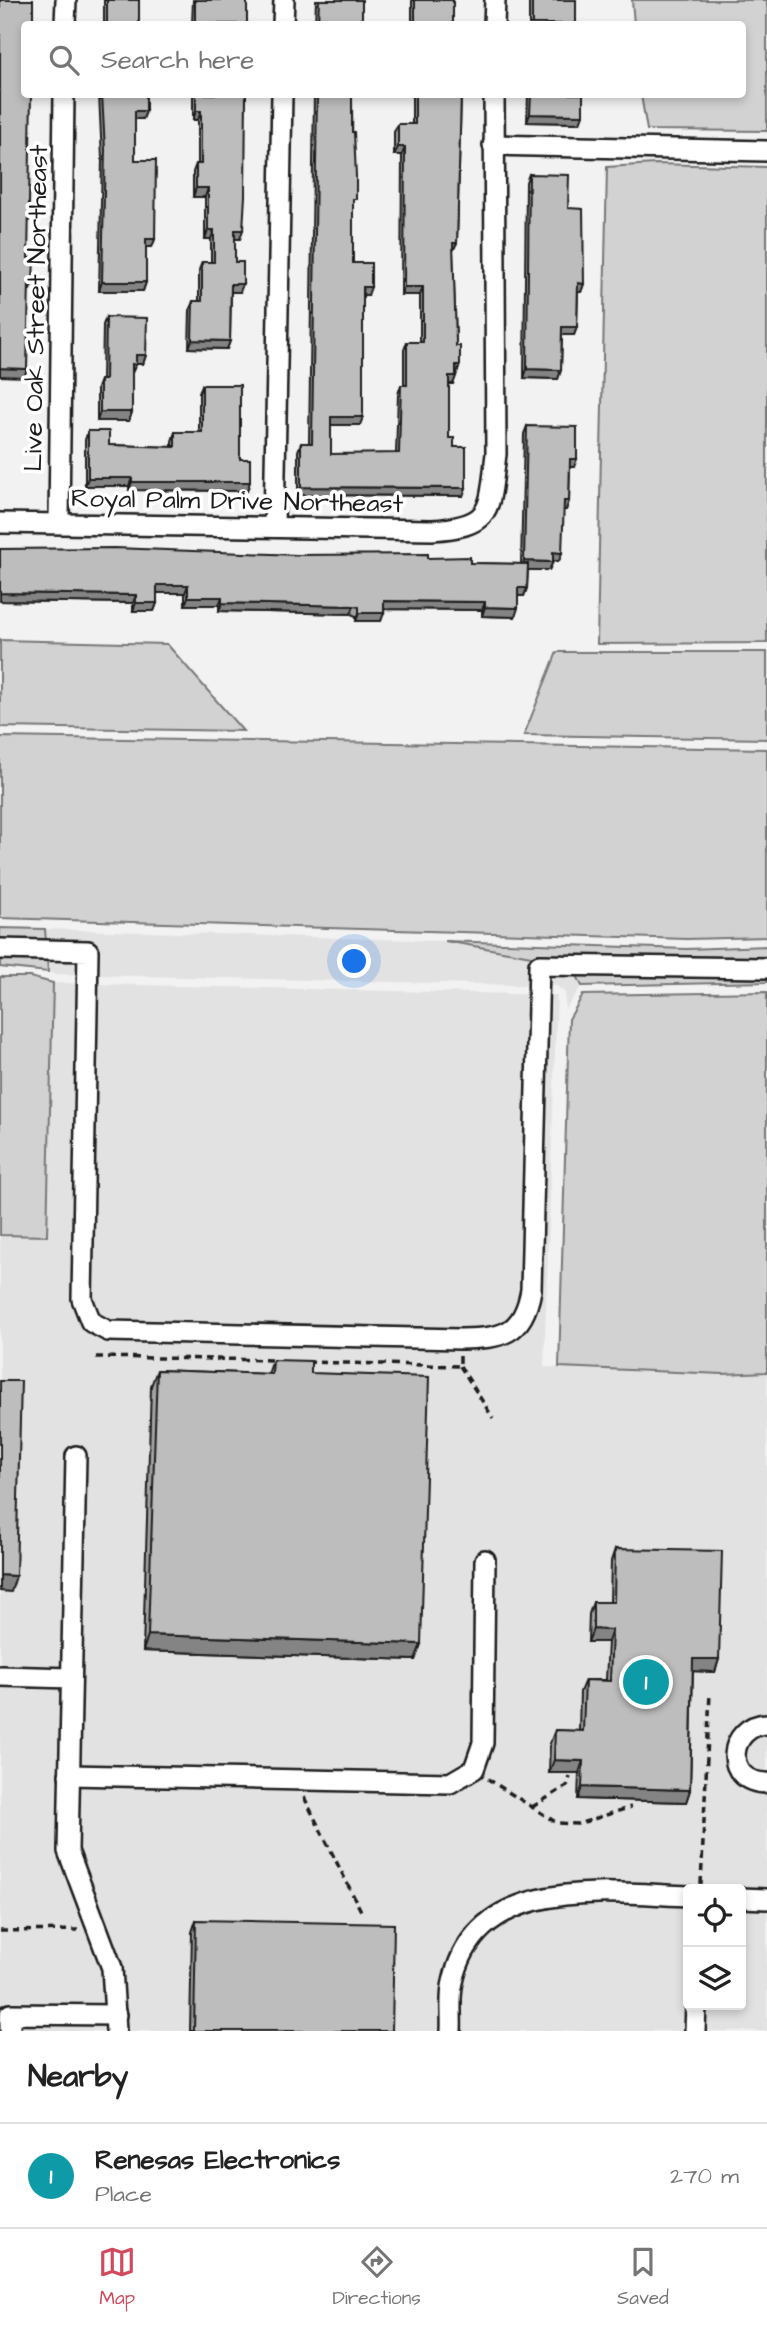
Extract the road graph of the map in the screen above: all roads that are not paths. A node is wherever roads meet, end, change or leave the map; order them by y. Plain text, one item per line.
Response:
1 (66, 0) edge
2 (284, 0) edge
3 (495, 0) edge
4 (65, 21) edge
5 (283, 21) edge
6 (494, 21) edge
7 (64, 98) edge
8 (282, 98) edge
9 (494, 98) edge
10 (493, 145) junction
11 (767, 150) edge
12 (0, 523) edge
13 (59, 523) junction
14 (274, 527) junction
15 (0, 949) edge
16 (767, 968) edge
17 (76, 1456) dead end
18 (485, 1560) dead end
19 (0, 1676) edge
20 (71, 1678) junction
21 (767, 1724) edge
22 (69, 1774) junction
23 (767, 1783) edge
24 (683, 1896) edge
25 (746, 1898) edge
26 (767, 1899) edge
27 (696, 2010) edge
28 (116, 2023) edge
29 (10, 2031) edge
30 (451, 2031) edge
31 (695, 2031) edge

1 - 4 street
2 - 5 street
3 - 6 street
7 - 13 street, Live Oak Street Northeast
8 - 14 street
9 - 10 street
10 - 11 street
10 - 14 street, Royal Palm Drive Northeast
12 - 13 street, Royal Palm Drive Northeast
13 - 14 street, Royal Palm Drive Northeast
15 - 16 street
17 - 20 street
18 - 22 street
19 - 20 street
20 - 22 street
21 - 23 street
22 - 28 street
24 - 30 street
25 - 26 street
27 - 31 street
28 - 29 street

